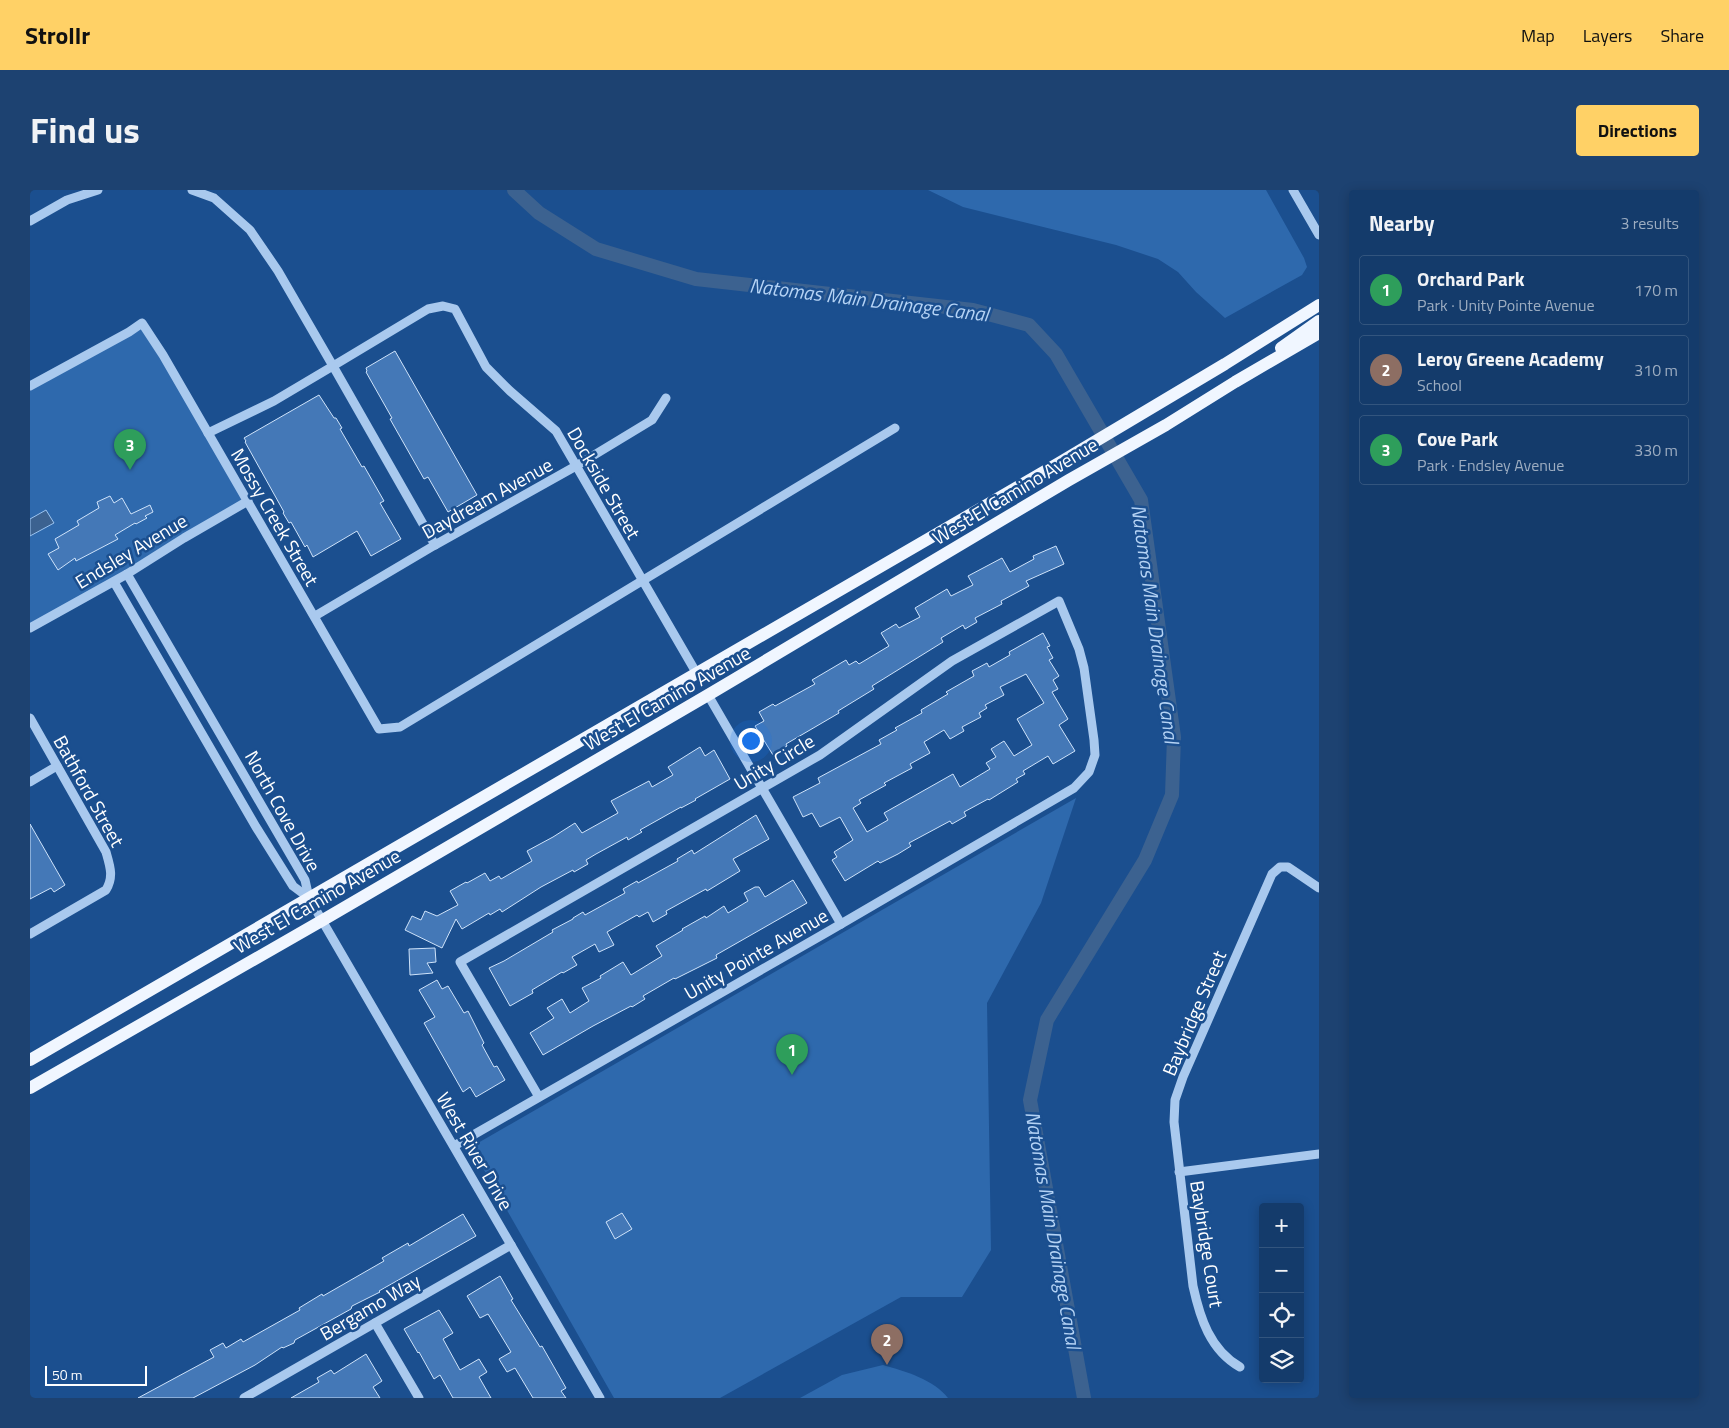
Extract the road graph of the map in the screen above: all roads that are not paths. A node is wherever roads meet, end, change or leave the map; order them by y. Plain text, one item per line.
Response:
1 (98, 190) edge
2 (192, 190) edge
3 (1293, 190) edge
4 (30, 222) edge
5 (1319, 235) edge
6 (1319, 305) edge
7 (1319, 321) edge
8 (1319, 333) edge
9 (333, 366) junction
10 (1235, 382) junction
11 (30, 386) edge
12 (666, 398) dead end
13 (895, 428) dead end
14 (208, 434) junction
15 (576, 466) junction
16 (248, 502) junction
17 (435, 545) junction
18 (128, 574) junction
19 (642, 581) junction
20 (114, 582) junction
21 (315, 616) junction
22 (30, 628) edge
23 (697, 674) junction
24 (708, 696) junction
25 (30, 718) edge
26 (57, 766) junction
27 (30, 782) edge
28 (762, 788) junction
29 (1074, 788) joint
30 (1319, 888) edge
31 (309, 898) junction
32 (323, 920) junction
33 (841, 924) junction
34 (30, 934) edge
35 (30, 1060) edge
36 (30, 1088) edge
37 (539, 1097) junction
38 (454, 1146) junction
39 (1319, 1154) edge
40 (1179, 1172) junction
41 (511, 1245) junction
42 (376, 1323) junction
43 (1240, 1367) dead end
44 (244, 1398) edge
45 (419, 1398) edge
46 (600, 1398) edge

1 - 4 street
2 - 9 street
3 - 5 street
6 - 23 main road, West El Camino Avenue
7 - 10 main road
8 - 10 main road, West El Camino Avenue
9 - 14 street
9 - 15 street, Dockside Street
9 - 17 street
10 - 24 main road, West El Camino Avenue
11 - 14 street, Mossy Creek Street
12 - 15 street, Daydream Avenue
13 - 19 street
14 - 16 street, Mossy Creek Street
15 - 17 street, Daydream Avenue
15 - 19 street, Dockside Street
16 - 18 street, Endsley Avenue
16 - 21 street, Mossy Creek Street
17 - 21 street, Daydream Avenue
18 - 20 street, Endsley Avenue
18 - 31 street, North Cove Drive
19 - 21 street, Mossy Creek Street
19 - 23 street, Dockside Street
20 - 22 street, Endsley Avenue
20 - 31 street, North Cove Drive
23 - 31 main road, West El Camino Avenue
24 - 28 street
24 - 32 main road, West El Camino Avenue
25 - 26 street, Bathford Street
26 - 27 street
26 - 34 street, Bathford Street
28 - 29 street, Unity Circle
28 - 33 street
28 - 37 street, Unity Circle
29 - 33 street, Unity Pointe Avenue
30 - 40 street, Baybridge Street
31 - 32 street, West River Drive
31 - 35 main road, West El Camino Avenue
32 - 36 main road, West El Camino Avenue
32 - 38 street, West River Drive
33 - 37 street, Unity Pointe Avenue
37 - 38 street, Unity Pointe Avenue
38 - 41 street, West River Drive
39 - 40 street
40 - 43 street, Baybridge Court
41 - 42 street, Bergamo Way
41 - 46 street, West River Drive
42 - 44 street, Bergamo Way
42 - 45 street

